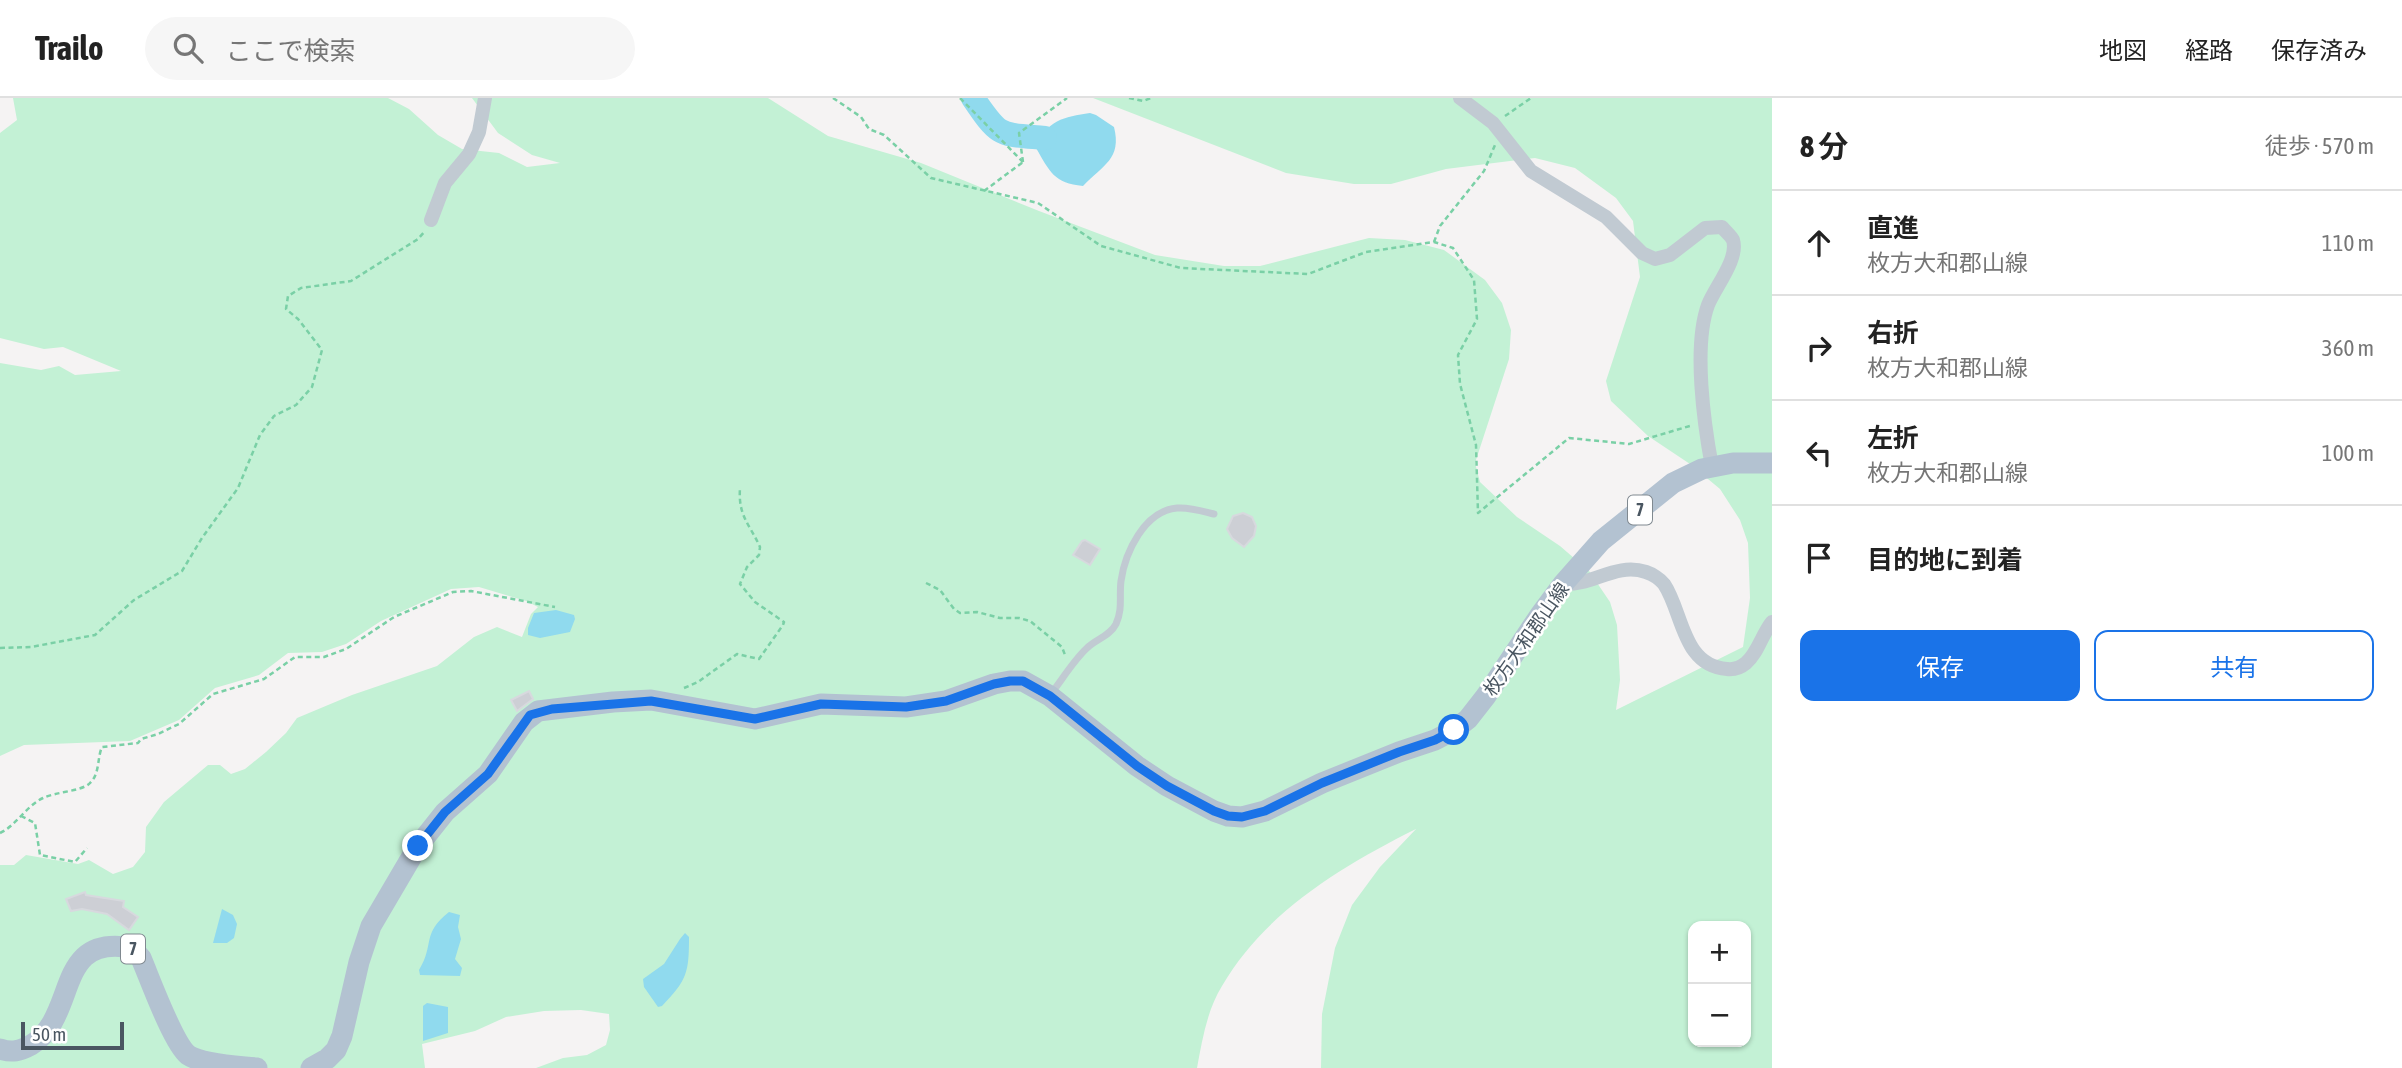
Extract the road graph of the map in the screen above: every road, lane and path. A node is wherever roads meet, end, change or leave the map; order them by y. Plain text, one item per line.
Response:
1 (485, 98) edge
2 (833, 98) edge
3 (960, 98) edge
4 (1067, 98) edge
5 (1129, 98) edge
6 (1151, 98) edge
7 (1460, 98) edge
8 (1531, 98) edge
9 (1497, 128) junction
10 (1023, 162) junction
11 (983, 192) junction
12 (431, 220) joint
13 (1434, 242) junction
14 (1704, 422) junction
15 (1772, 463) edge
16 (1712, 467) junction
17 (740, 488) dead end
18 (1214, 514) dead end
19 (926, 583) dead end
20 (1563, 584) junction
21 (555, 607) dead end
22 (1772, 622) edge
23 (0, 648) edge
24 (1061, 663) dead end
25 (1050, 696) junction
26 (655, 701) junction
27 (20, 816) junction
28 (0, 833) edge
29 (87, 848) dead end
30 (0, 1049) edge
31 (194, 1063) edge
32 (257, 1068) edge
33 (311, 1068) edge

1 - 12 street
2 - 11 path
3 - 10 path
4 - 10 path
5 - 6 path
7 - 9 street
8 - 9 path
9 - 13 path
9 - 14 street
10 - 11 path
11 - 13 path
12 - 23 path
13 - 14 path
14 - 16 street
15 - 16 main road, 枚方大和郡山線 / 7
16 - 20 main road, 枚方大和郡山線 / 7
17 - 26 path
18 - 25 lane
19 - 24 path
20 - 22 street
20 - 25 main road, 枚方大和郡山線 / 7
21 - 27 path
25 - 26 main road, 枚方大和郡山線 / 7
26 - 33 main road, 枚方大和郡山線 / 7
27 - 28 path
27 - 29 path
30 - 31 main road, 7
31 - 32 main road, 7

